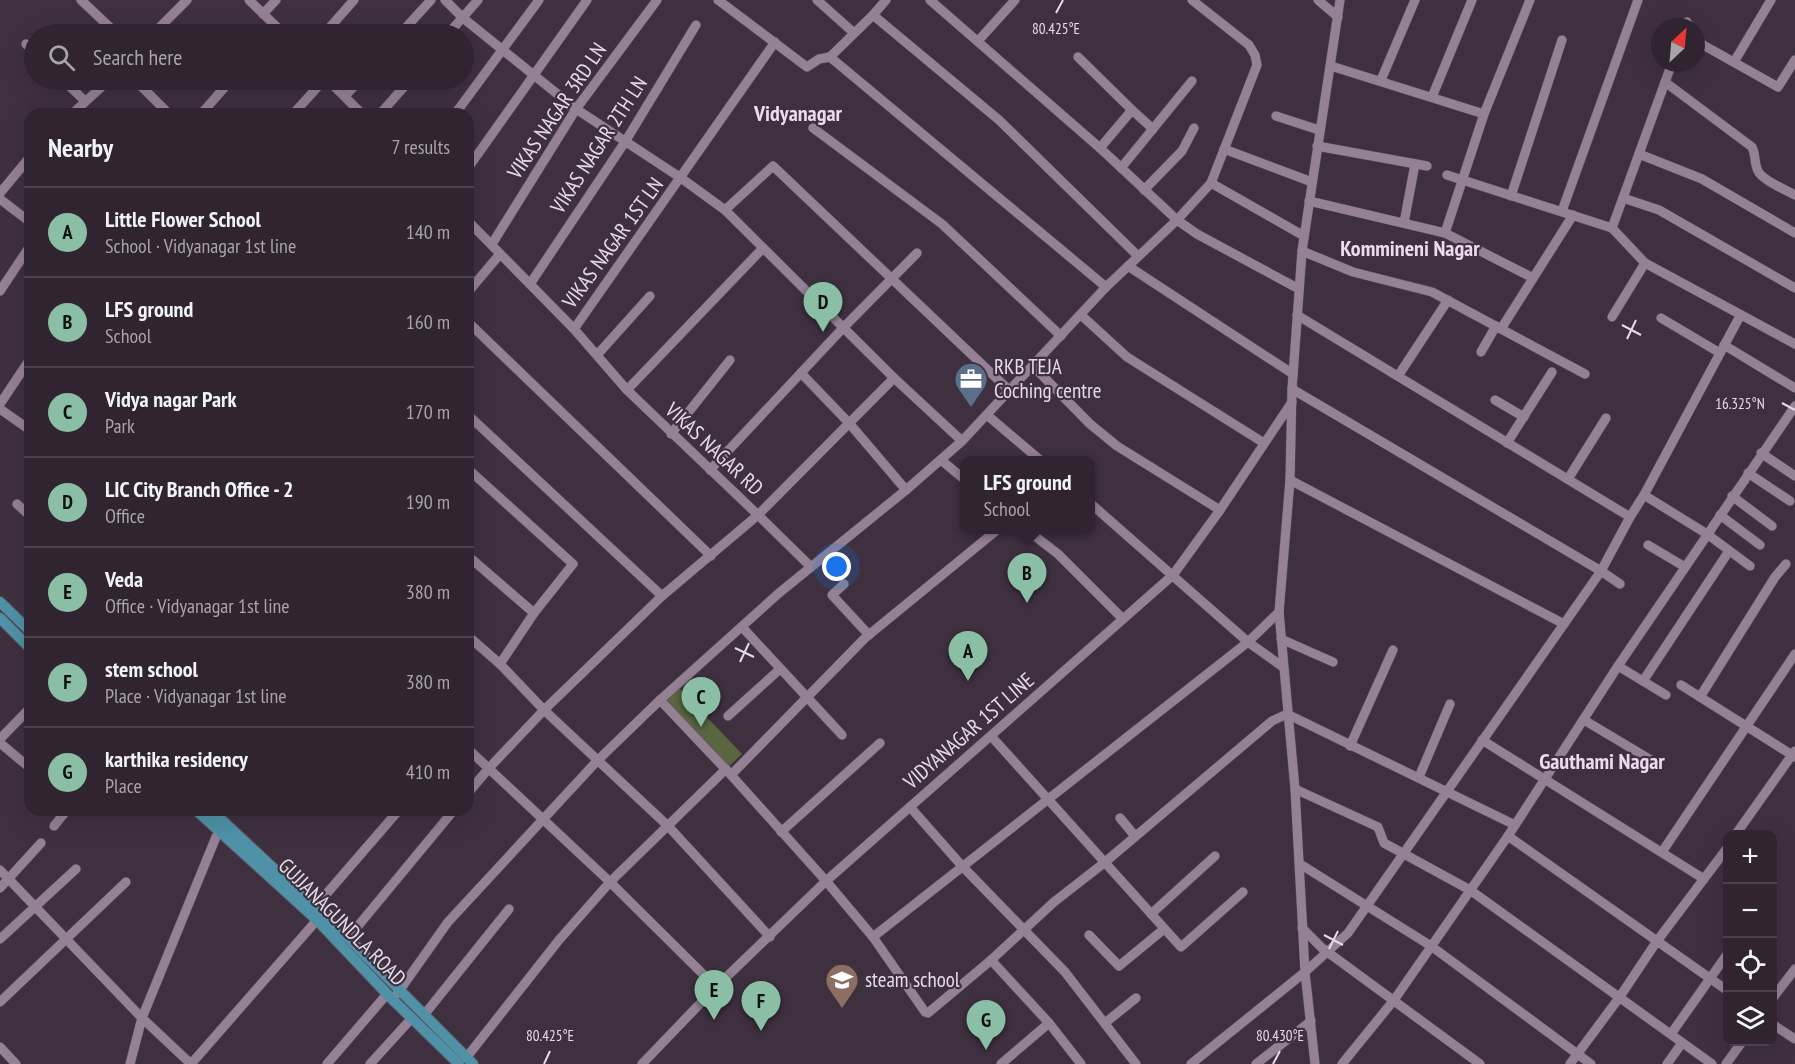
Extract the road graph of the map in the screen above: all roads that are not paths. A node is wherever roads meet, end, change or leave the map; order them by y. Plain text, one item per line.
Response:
1 (81, 0) edge
2 (187, 0) edge
3 (249, 0) edge
4 (276, 0) edge
5 (354, 0) edge
6 (431, 0) edge
7 (445, 0) edge
8 (478, 0) edge
9 (539, 0) edge
10 (587, 0) edge
11 (657, 0) edge
12 (718, 0) edge
13 (817, 0) edge
14 (886, 0) edge
15 (930, 0) edge
16 (1015, 0) edge
17 (1192, 0) edge
18 (1318, 0) edge
19 (1340, 0) edge
20 (1415, 0) edge
21 (1472, 0) edge
22 (1530, 0) edge
23 (1638, 0) edge
24 (1771, 0) edge
25 (263, 14) junction
26 (873, 15) junction
27 (1338, 17) junction
28 (463, 18) junction
29 (106, 24) edge
30 (163, 24) edge
31 (269, 24) edge
32 (333, 24) edge
33 (409, 24) edge
34 (457, 24) edge
35 (470, 24) edge
36 (696, 25) dead end
37 (474, 27) edge
38 (854, 33) junction
39 (1562, 40) dead end
40 (978, 41) junction
41 (775, 42) junction
42 (1705, 46) edge
43 (503, 50) junction
44 (830, 57) junction
45 (1078, 57) dead end
46 (1795, 60) edge
47 (1734, 62) junction
48 (1331, 66) junction
49 (1669, 72) edge
50 (533, 75) junction
51 (1381, 80) junction
52 (1192, 81) dead end
53 (1665, 82) junction
54 (474, 89) edge
55 (73, 90) edge
56 (98, 90) edge
57 (145, 90) edge
58 (222, 90) edge
59 (316, 90) edge
60 (338, 90) edge
61 (351, 90) edge
62 (401, 90) edge
63 (473, 90) edge
64 (345, 96) junction
65 (1432, 97) junction
66 (85, 101) junction
67 (78, 108) edge
68 (163, 108) edge
69 (206, 108) edge
70 (299, 108) edge
71 (356, 108) edge
72 (385, 108) edge
73 (460, 108) edge
74 (576, 109) junction
75 (1132, 110) junction
76 (1484, 114) junction
77 (1275, 116) dead end
78 (813, 128) dead end
79 (1194, 128) dead end
80 (1153, 129) junction
81 (1319, 130) junction
82 (625, 142) junction
83 (1317, 146) junction
84 (1100, 148) junction
85 (1224, 149) junction
86 (1639, 154) junction
87 (474, 159) edge
88 (1415, 164) junction
89 (24, 165) edge
90 (1427, 166) dead end
91 (1121, 168) junction
92 (1447, 175) dead end
93 (681, 178) junction
94 (1464, 179) junction
95 (1312, 182) junction
96 (1210, 183) junction
97 (1144, 190) junction
98 (0, 193) edge
99 (1795, 195) edge
100 (1512, 196) junction
101 (1623, 198) junction
102 (0, 199) edge
103 (1309, 201) junction
104 (725, 210) junction
105 (1562, 211) junction
106 (1573, 215) junction
107 (24, 217) edge
108 (1178, 220) junction
109 (1404, 223) junction
110 (474, 227) edge
111 (1612, 228) junction
112 (1445, 233) junction
113 (1795, 234) edge
114 (1305, 236) junction
115 (492, 244) junction
116 (763, 248) junction
117 (1302, 251) junction
118 (917, 253) dead end
119 (501, 254) junction
120 (24, 255) edge
121 (1138, 256) junction
122 (1645, 263) junction
123 (1128, 266) junction
124 (1533, 278) junction
125 (892, 279) junction
126 (530, 284) junction
127 (474, 285) edge
128 (1106, 287) junction
129 (1795, 288) edge
130 (1299, 289) junction
131 (0, 291) edge
132 (650, 296) dead end
133 (1448, 300) junction
134 (1081, 315) junction
135 (1297, 315) junction
136 (1740, 316) junction
137 (1612, 317) dead end
138 (1661, 318) dead end
139 (1499, 327) junction
140 (474, 328) edge
141 (843, 328) junction
142 (573, 329) junction
143 (1061, 336) junction
144 (1795, 344) edge
145 (1722, 349) junction
146 (1481, 352) dead end
147 (597, 356) junction
148 (730, 360) dead end
149 (1033, 366) junction
150 (24, 368) edge
151 (1552, 372) dead end
152 (801, 373) junction
153 (1293, 374) junction
154 (1585, 374) dead end
155 (1398, 376) junction
156 (894, 378) junction
157 (1795, 388) edge
158 (1292, 389) junction
159 (627, 390) junction
160 (1010, 391) junction
161 (1495, 399) dead end
162 (1292, 402) junction
163 (0, 404) edge
164 (1795, 406) edge
165 (0, 409) edge
166 (987, 415) junction
167 (1524, 417) junction
168 (1606, 418) dead end
169 (474, 421) edge
170 (849, 423) junction
171 (24, 426) edge
172 (671, 434) junction
173 (962, 441) junction
174 (1264, 443) junction
175 (1507, 443) junction
176 (1761, 453) junction
177 (1035, 456) edge
178 (941, 460) junction
179 (710, 470) junction
180 (1748, 472) junction
181 (474, 474) edge
182 (960, 476) edge
183 (1795, 476) edge
184 (1568, 479) junction
185 (1290, 480) junction
186 (906, 490) junction
187 (1644, 495) junction
188 (1732, 496) junction
189 (1790, 501) dead end
190 (17, 504) dead end
191 (1095, 507) edge
192 (24, 510) edge
193 (1220, 510) junction
194 (759, 515) junction
195 (1720, 515) junction
196 (1630, 517) junction
197 (1772, 526) dead end
198 (992, 534) edge
199 (1032, 534) edge
200 (1707, 534) junction
201 (1648, 545) dead end
202 (1760, 545) dead end
203 (1729, 551) junction
204 (711, 555) junction
205 (474, 561) edge
206 (1786, 564) dead end
207 (1750, 566) dead end
208 (811, 567) junction
209 (1685, 567) junction
210 (1601, 571) junction
211 (1173, 575) junction
212 (844, 584) dead end
213 (1620, 584) dead end
214 (662, 596) junction
215 (0, 602) edge
216 (1279, 612) junction
217 (534, 613) junction
218 (0, 618) edge
219 (1123, 619) junction
220 (1564, 624) junction
221 (24, 626) edge
222 (742, 627) junction
223 (869, 634) junction
224 (1281, 639) junction
225 (474, 641) edge
226 (24, 642) edge
227 (1248, 642) junction
228 (1393, 650) dead end
229 (1795, 654) edge
230 (1333, 662) dead end
231 (500, 664) junction
232 (1618, 666) junction
233 (1283, 667) junction
234 (780, 669) junction
235 (1643, 681) junction
236 (1681, 685) dead end
237 (1666, 695) dead end
238 (807, 697) junction
239 (1700, 697) junction
240 (660, 700) junction
241 (1450, 704) dead end
242 (544, 710) junction
243 (1287, 714) junction
244 (24, 715) edge
245 (728, 716) dead end
246 (1584, 720) junction
247 (1746, 727) junction
248 (842, 735) dead end
249 (991, 736) junction
250 (1482, 740) junction
251 (0, 741) edge
252 (880, 743) dead end
253 (1350, 746) junction
254 (474, 754) edge
255 (1794, 755) edge
256 (1651, 760) dead end
257 (597, 761) junction
258 (24, 763) edge
259 (489, 768) junction
260 (729, 772) junction
261 (1419, 777) junction
262 (1546, 779) junction
263 (474, 786) edge
264 (1295, 789) junction
265 (1449, 791) junction
266 (1049, 799) junction
267 (910, 807) junction
268 (62, 816) edge
269 (205, 816) edge
270 (215, 816) edge
271 (394, 816) edge
272 (449, 816) edge
273 (543, 818) junction
274 (1120, 818) dead end
275 (1515, 825) junction
276 (54, 826) dead end
277 (668, 826) junction
278 (222, 828) junction
279 (1739, 830) edge
280 (781, 832) junction
281 (1135, 836) junction
282 (1508, 836) junction
283 (41, 843) dead end
284 (1404, 852) junction
285 (1662, 852) junction
286 (1723, 854) edge
287 (1215, 856) dead end
288 (1104, 863) junction
289 (1300, 864) junction
290 (962, 866) junction
291 (76, 869) dead end
292 (0, 870) edge
293 (8, 879) junction
294 (1704, 879) junction
295 (826, 881) junction
296 (126, 882) dead end
297 (610, 882) junction
298 (0, 888) edge
299 (1470, 890) junction
300 (1243, 892) dead end
301 (1367, 906) junction
302 (36, 907) junction
303 (315, 907) junction
304 (509, 909) dead end
305 (1151, 914) junction
306 (316, 920) junction
307 (1302, 928) junction
308 (1024, 929) junction
309 (1164, 929) junction
310 (1089, 935) dead end
311 (770, 937) junction
312 (873, 937) junction
313 (348, 938) junction
314 (0, 939) edge
315 (68, 939) junction
316 (1657, 941) junction
317 (1431, 946) junction
318 (1328, 952) junction
319 (991, 960) junction
320 (1723, 960) edge
321 (1795, 969) edge
322 (1305, 972) junction
323 (1710, 979) junction
324 (716, 987) junction
325 (1723, 988) edge
326 (393, 994) junction
327 (1777, 994) edge
328 (1136, 998) dead end
329 (1619, 998) junction
330 (1395, 1000) junction
331 (0, 1002) edge
332 (424, 1015) junction
333 (142, 1018) junction
334 (412, 1018) junction
335 (1311, 1022) junction
336 (1049, 1023) junction
337 (1105, 1023) junction
338 (1777, 1027) edge
339 (1671, 1034) junction
340 (1795, 1039) edge
341 (1682, 1042) junction
342 (1739, 1046) edge
343 (0, 1047) edge
344 (1269, 1054) junction
345 (1578, 1054) junction
346 (466, 1062) edge
347 (16, 1064) edge
348 (130, 1064) edge
349 (327, 1064) edge
350 (370, 1064) edge
351 (642, 1064) edge
352 (1001, 1064) edge
353 (1082, 1064) edge
354 (1136, 1064) edge
355 (1191, 1064) edge
356 (1256, 1064) edge
357 (1271, 1064) edge
358 (1315, 1064) edge
359 (1342, 1064) edge
360 (1480, 1064) edge
361 (1570, 1064) edge
362 (1591, 1064) edge
363 (1667, 1064) edge
364 (1712, 1064) edge
365 (1726, 1064) edge

1 - 29 street
2 - 30 street
3 - 25 street
4 - 25 street
5 - 32 street
6 - 33 street
7 - 28 street
8 - 28 street
9 - 43 street
10 - 50 street
11 - 74 street, VIKAS NAGAR 3RD LN
12 - 41 street
13 - 38 street
14 - 26 street
15 - 40 street
16 - 40 street
17 - 85 street
18 - 27 street
19 - 27 street
20 - 51 street
21 - 65 street
22 - 76 street
23 - 105 street
24 - 47 street
25 - 31 street
26 - 38 street
26 - 121 street
27 - 48 street
28 - 34 street
28 - 35 street
36 - 82 street, VIKAS NAGAR 2TH LN
37 - 43 street
38 - 44 street
39 - 100 street
40 - 84 street
41 - 44 street
41 - 93 street, VIKAS NAGAR 1ST LN
42 - 47 street
43 - 50 street
43 - 54 street
44 - 128 street
45 - 75 street
46 - 47 street
48 - 51 street
48 - 81 street
49 - 53 street
50 - 74 street
50 - 87 street
51 - 65 street
52 - 80 street
53 - 86 street
53 - 99 street
55 - 66 street
56 - 66 street
57 - 68 street
58 - 69 street
59 - 70 street
60 - 64 street
61 - 64 street
62 - 72 street
63 - 73 street
64 - 71 street
65 - 76 street
66 - 67 street
74 - 82 street
74 - 115 street, VIKAS NAGAR 3RD LN
75 - 80 street
75 - 84 street
76 - 94 street
77 - 81 street
78 - 143 street
79 - 97 street
80 - 91 street
81 - 83 street
82 - 93 street
82 - 126 street, VIKAS NAGAR 2TH LN
83 - 88 street
83 - 95 street
84 - 91 street
85 - 95 street
85 - 96 street
86 - 101 street
86 - 113 street
88 - 90 street
88 - 109 street
89 - 98 street
91 - 97 street
92 - 94 street
93 - 104 street
93 - 142 street, VIKAS NAGAR 1ST LN
94 - 100 street
94 - 112 street
95 - 103 street
96 - 108 street
96 - 114 street
97 - 108 street
100 - 105 street
101 - 111 street
101 - 129 street
102 - 107 street
103 - 109 street
103 - 114 street
104 - 116 street
104 - 125 street
105 - 106 street
106 - 111 street
106 - 124 street
108 - 121 street
108 - 130 street
109 - 112 street
110 - 115 street, VIKAS NAGAR RD
111 - 122 street
112 - 124 street
114 - 117 street
115 - 119 street, VIKAS NAGAR RD
116 - 141 street
116 - 159 street
117 - 130 street
117 - 133 street
118 - 125 street
119 - 126 street, VIKAS NAGAR RD
119 - 127 street
120 - 131 street
121 - 123 street
122 - 136 street
122 - 137 street
123 - 128 street
123 - 153 street
124 - 139 street
125 - 141 street
125 - 160 street
126 - 142 street, VIKAS NAGAR RD
128 - 134 street
130 - 135 street
132 - 147 street
133 - 139 street
133 - 155 street
134 - 143 street
134 - 174 street
135 - 153 street
135 - 155 street
136 - 144 street
136 - 145 street
138 - 145 street
139 - 146 street
139 - 154 street
140 - 204 street
141 - 152 street
141 - 156 street
142 - 147 street, VIKAS NAGAR RD
143 - 149 street
145 - 157 street
145 - 187 street
147 - 159 street, VIKAS NAGAR RD
148 - 172 street
149 - 160 street
149 - 193 street
150 - 163 street
151 - 167 street
152 - 170 street
152 - 179 street
153 - 158 street
155 - 175 street
156 - 170 street
156 - 173 street
158 - 162 street
158 - 210 street
159 - 172 street, VIKAS NAGAR RD
160 - 166 street
161 - 167 street
162 - 174 street, VIDYANAGAR 1ST LINE
162 - 185 street
164 - 176 street
165 - 171 street
166 - 173 street
166 - 177 street
167 - 175 street
168 - 184 street
169 - 214 street
170 - 186 street
170 - 194 street
172 - 179 street, VIKAS NAGAR RD
173 - 178 street
174 - 193 street, VIDYANAGAR 1ST LINE
175 - 184 street
176 - 180 street
176 - 183 street
178 - 182 street
178 - 186 street
179 - 194 street, VIKAS NAGAR RD
180 - 188 street
180 - 189 street
181 - 217 street
184 - 196 street
185 - 216 street
185 - 220 street
186 - 208 street
187 - 196 street
187 - 200 street
188 - 195 street
188 - 197 street
190 - 192 street
191 - 211 street
193 - 211 street, VIDYANAGAR 1ST LINE
194 - 204 street, VIKAS NAGAR RD
194 - 208 street
195 - 200 street
195 - 202 street
196 - 210 street
198 - 223 street
199 - 219 street
200 - 203 street
200 - 209 street
201 - 209 street
203 - 207 street
203 - 235 street
204 - 214 street, VIKAS NAGAR RD
205 - 217 street
206 - 239 street
208 - 222 street
209 - 232 street
210 - 213 street
210 - 220 street
211 - 219 street, VIDYANAGAR 1ST LINE
211 - 227 street
212 - 223 street
214 - 242 street, VIKAS NAGAR RD
215 - 221 main road
216 - 224 street
216 - 227 street
217 - 231 street
218 - 226 main road
219 - 249 street, VIDYANAGAR 1ST LINE
220 - 250 street
222 - 234 street
222 - 240 street
223 - 238 street
224 - 230 street
224 - 233 street
225 - 231 street
227 - 233 street
227 - 266 street
228 - 253 street
229 - 247 street
231 - 242 street
232 - 235 street
232 - 246 street
233 - 243 street
234 - 238 street
234 - 245 street
235 - 237 street
236 - 239 street
238 - 248 street
238 - 260 street
239 - 247 street
240 - 257 street
240 - 260 street
241 - 261 street
242 - 257 street
242 - 259 street, VIKAS NAGAR RD
243 - 253 street
243 - 264 street
243 - 281 street
244 - 251 street
246 - 256 street
246 - 262 street
247 - 255 street
247 - 285 street
249 - 266 street
249 - 267 street, VIDYANAGAR 1ST LINE
250 - 262 street
250 - 265 street
251 - 258 street
252 - 280 street
253 - 261 street
254 - 259 street
255 - 279 street
257 - 273 street
257 - 277 street
259 - 263 street, VIKAS NAGAR RD
259 - 273 street
260 - 277 street
260 - 280 street
261 - 265 street
262 - 275 street
262 - 285 street
264 - 284 street
264 - 289 street
265 - 275 street
265 - 284 street
266 - 288 street
266 - 290 street
267 - 290 street
267 - 295 street, VIDYANAGAR 1ST LINE
268 - 276 street
269 - 278 main road, GUJJANAGUNDLA ROAD
270 - 278 main road, GUJJANAGUNDLA ROAD
271 - 303 street
272 - 313 street
273 - 297 street
273 - 326 street
274 - 281 street
275 - 282 street
277 - 297 street
277 - 311 street
278 - 303 main road, GUJJANAGUNDLA ROAD
278 - 306 main road, GUJJANAGUNDLA ROAD
278 - 333 street
280 - 295 street
281 - 288 street
282 - 299 street
282 - 316 street
283 - 293 street
284 - 299 street
284 - 301 street
285 - 294 street
286 - 294 street
287 - 305 street
288 - 305 street
288 - 308 street
289 - 301 street
289 - 307 street
290 - 308 street
290 - 312 street
291 - 302 street
292 - 293 street
293 - 298 street
293 - 302 street
294 - 316 street
295 - 311 street, VIDYANAGAR 1ST LINE
295 - 312 street
296 - 315 street
297 - 324 street
297 - 346 street
299 - 317 street
299 - 329 street
300 - 309 street
301 - 317 street
301 - 318 street
302 - 314 street
302 - 315 street
303 - 313 main road, GUJJANAGUNDLA ROAD
304 - 332 street
305 - 309 street
306 - 326 main road, GUJJANAGUNDLA ROAD
306 - 333 street
307 - 318 street
307 - 322 street
308 - 319 street
308 - 337 street
309 - 310 street
311 - 324 street, VIDYANAGAR 1ST LINE
312 - 319 street
313 - 326 main road, GUJJANAGUNDLA ROAD
315 - 331 street
315 - 333 street
316 - 323 street
316 - 329 street
317 - 330 street
317 - 345 street
318 - 322 street
318 - 330 street
319 - 336 street
320 - 323 street
321 - 327 street
322 - 335 street
322 - 355 street
323 - 325 street
323 - 339 street
324 - 351 street, VIDYANAGAR 1ST LINE
326 - 332 main road, GUJJANAGUNDLA ROAD
326 - 334 main road, GUJJANAGUNDLA ROAD
326 - 349 street
328 - 337 street
329 - 339 street
329 - 345 street
330 - 359 street
330 - 360 street
332 - 346 main road, GUJJANAGUNDLA ROAD
333 - 348 street
334 - 346 main road, GUJJANAGUNDLA ROAD
334 - 350 street
335 - 344 street
335 - 358 street
336 - 352 street
336 - 353 street
337 - 354 street
338 - 340 street
339 - 341 street
341 - 363 street
341 - 364 street
342 - 365 street
343 - 347 street
344 - 356 street
344 - 357 street
345 - 361 street
345 - 362 street

